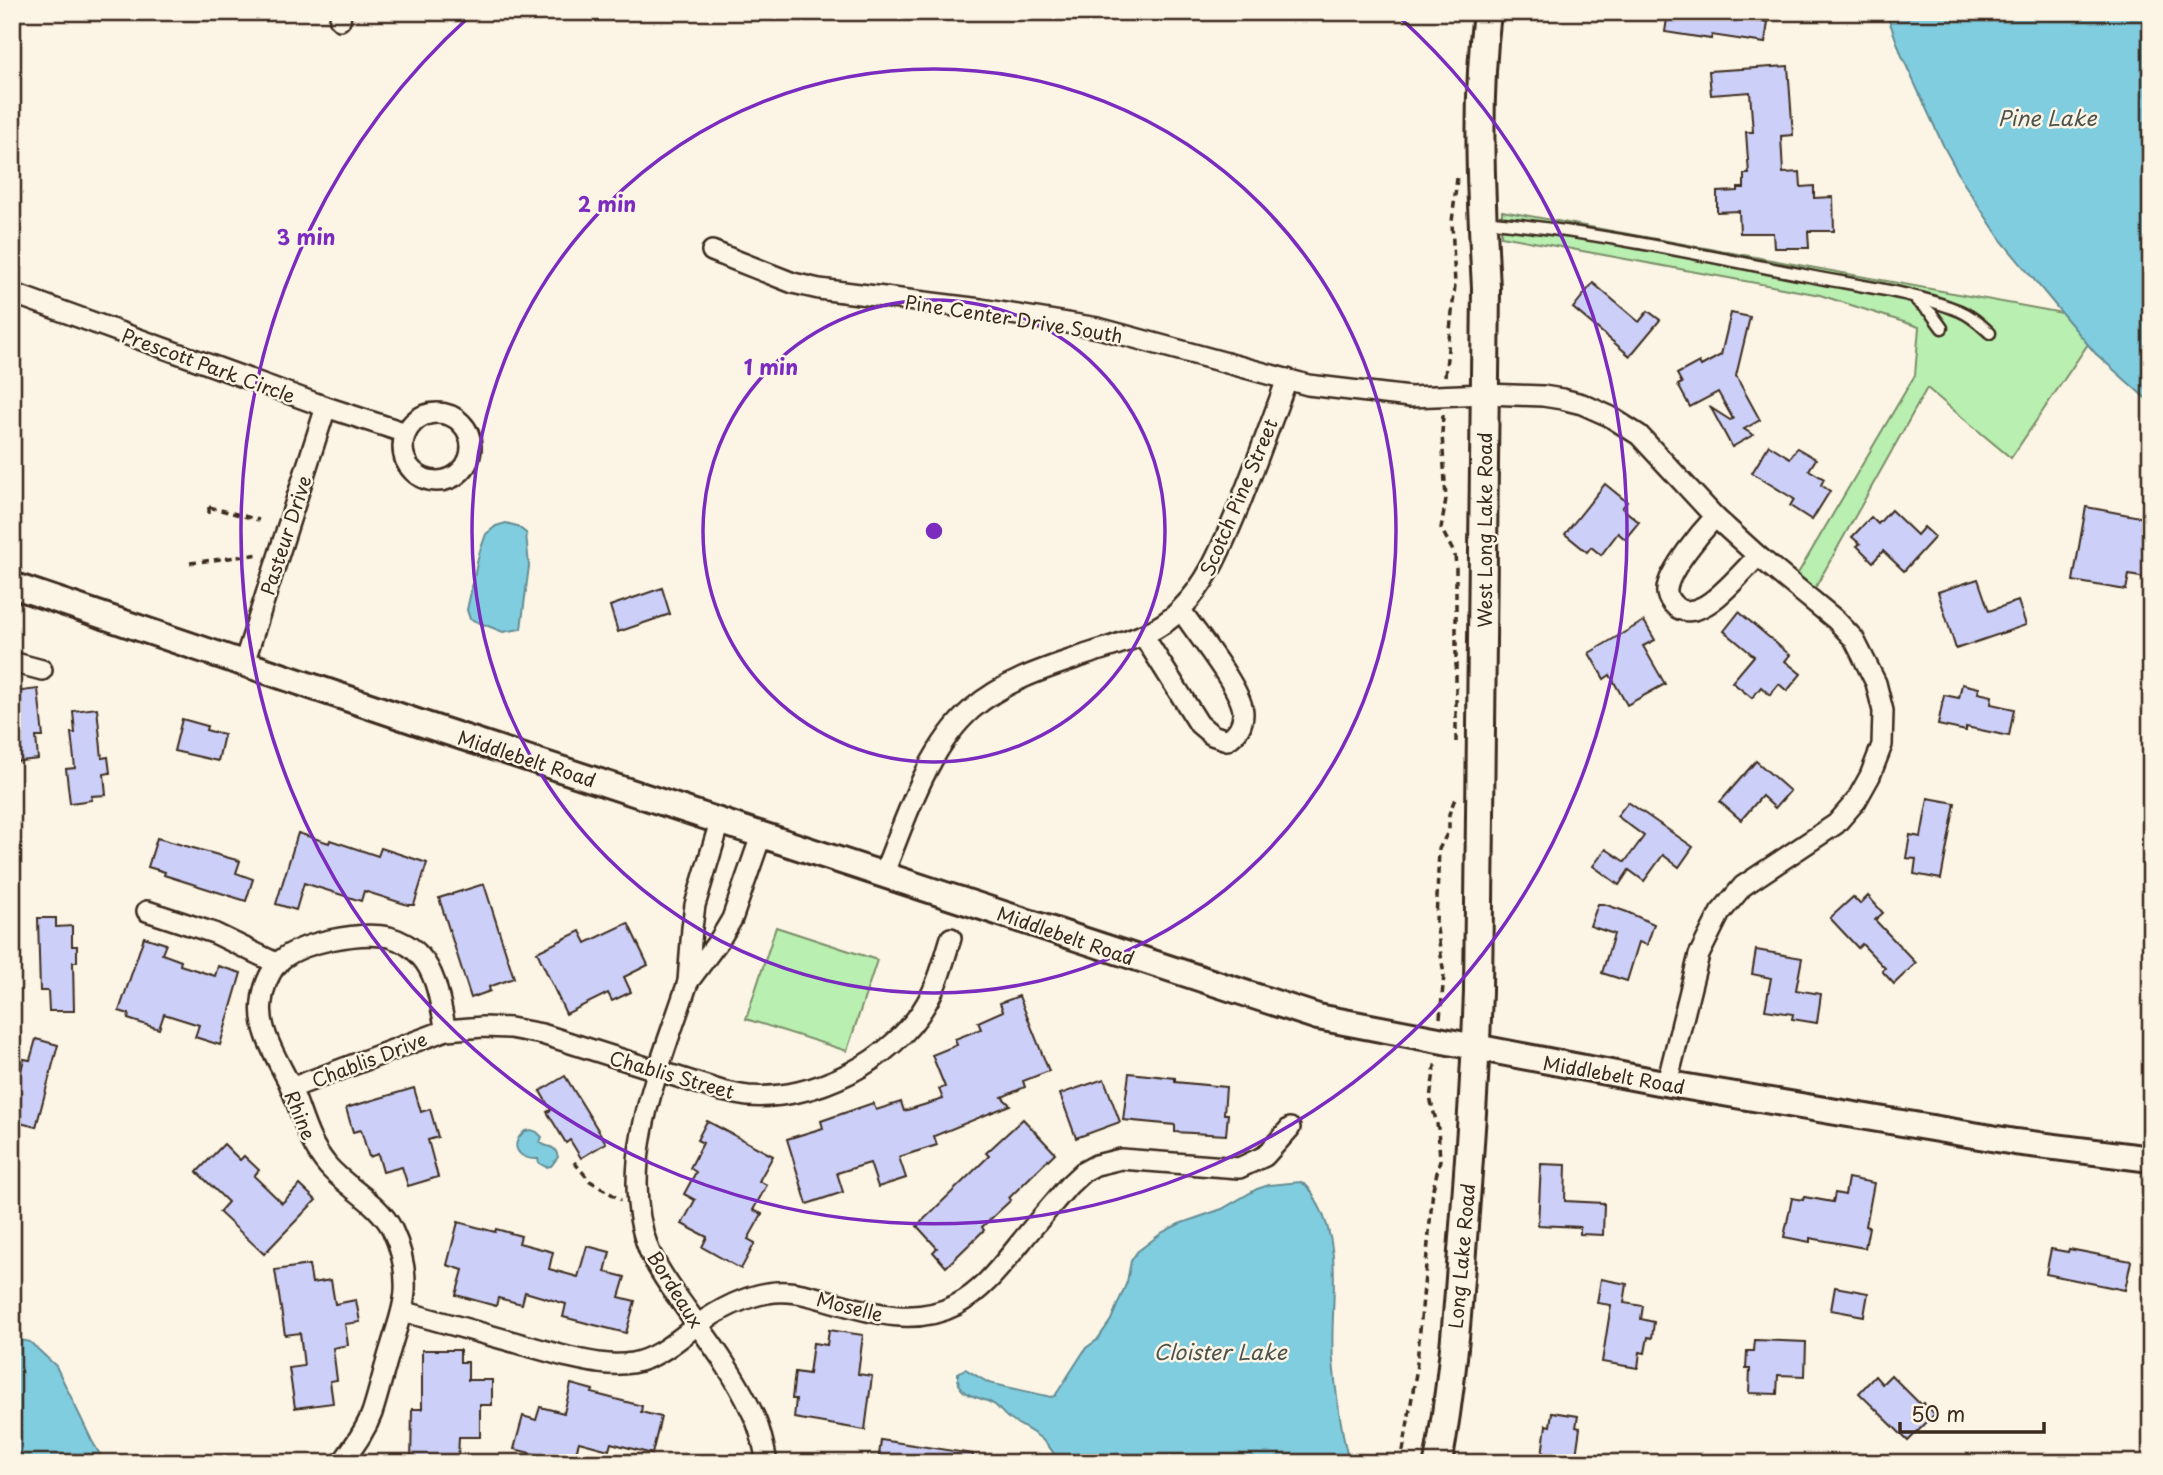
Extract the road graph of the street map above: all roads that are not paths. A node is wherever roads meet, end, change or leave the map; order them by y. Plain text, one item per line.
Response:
1 (1487, 12) edge
2 (1482, 221) junction
3 (712, 251) dead end
4 (12, 293) edge
5 (1907, 296) junction
6 (1942, 328) dead end
7 (1990, 333) dead end
8 (1287, 379) junction
9 (1485, 394) junction
10 (326, 407) junction
11 (406, 433) dead end
12 (1715, 517) junction
13 (1758, 556) junction
14 (12, 585) edge
15 (1181, 610) junction
16 (1143, 635) junction
17 (12, 662) edge
18 (244, 663) junction
19 (42, 670) dead end
20 (720, 822) junction
21 (761, 836) junction
22 (883, 875) junction
23 (147, 911) dead end
24 (951, 938) dead end
25 (278, 964) junction
26 (688, 982) junction
27 (446, 1030) junction
28 (1476, 1048) junction
29 (659, 1072) junction
30 (1667, 1083) junction
31 (291, 1088) junction
32 (1290, 1128) dead end
33 (2151, 1159) edge
34 (402, 1311) junction
35 (698, 1325) junction
36 (342, 1463) edge
37 (767, 1463) edge
38 (1438, 1463) edge

1 - 2 main road, West Long Lake Road
2 - 5 lane
2 - 9 main road, West Long Lake Road
3 - 8 street, Pine Center Drive South
4 - 10 street, Prescott Park Circle
5 - 6 lane
5 - 7 lane
8 - 9 street, Pine Center Drive South
8 - 15 street, Scotch Pine Street
9 - 12 street, Pine Center Drive South
9 - 28 main road, West Long Lake Road
10 - 11 street, Prescott Park Circle
10 - 18 street, Pasteur Drive
12 - 13 street, Pine Center Drive South
12 - 13 street
13 - 30 street, Pine Center Drive South
14 - 18 street, Middlebelt Road
15 - 16 street, Scotch Pine Street
15 - 16 street
16 - 22 street, Scotch Pine Street
17 - 19 street
18 - 20 street, Middlebelt Road
20 - 21 street, Middlebelt Road
20 - 26 street, Bordeaux
21 - 22 street, Middlebelt Road
21 - 26 street, Bordeaux
22 - 28 street, Middlebelt Road
23 - 25 street
24 - 29 street, Chablis Street
25 - 27 street
25 - 31 street, Rhine
26 - 29 street, Bordeaux
27 - 29 street, Chablis Street
27 - 31 street, Chablis Drive
28 - 30 street, Middlebelt Road
28 - 38 main road, Long Lake Road
29 - 35 street, Bordeaux
30 - 33 street, Middlebelt Road
31 - 34 street, Rhine
32 - 35 street, Moselle
34 - 35 street, Moselle
34 - 36 street, Rhine
35 - 37 street, Bordeaux

